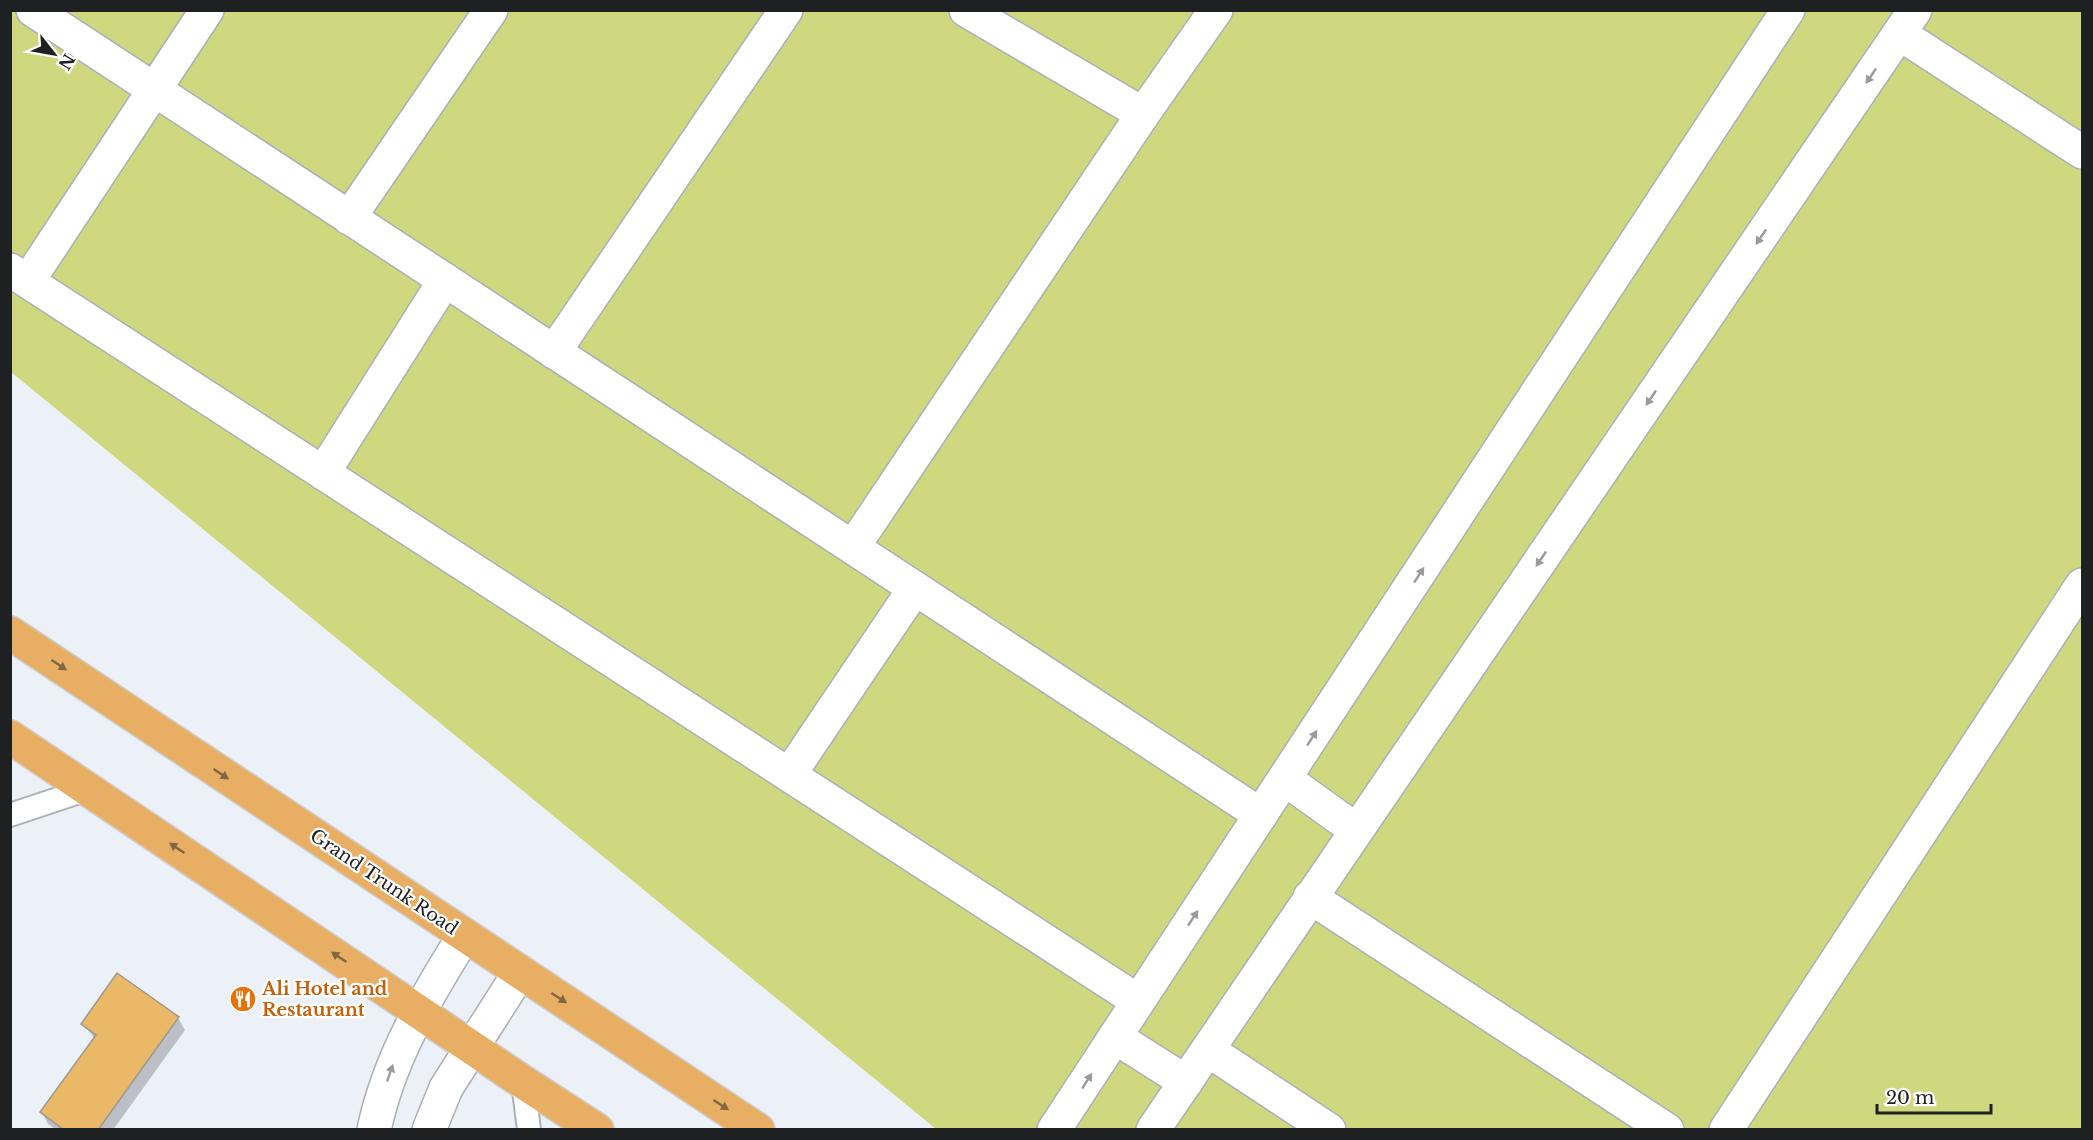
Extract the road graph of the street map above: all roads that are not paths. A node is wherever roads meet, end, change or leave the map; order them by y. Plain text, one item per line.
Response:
1 (33, 10) edge
2 (207, 10) edge
3 (491, 10) edge
4 (786, 10) edge
5 (966, 10) edge
6 (1216, 10) edge
7 (1788, 10) edge
8 (1908, 22) edge
9 (154, 90) junction
10 (1143, 114) junction
11 (2082, 152) edge
12 (349, 218) junction
13 (19, 276) edge
14 (445, 280) junction
15 (554, 352) junction
16 (323, 473) junction
17 (853, 548) junction
18 (2082, 585) edge
19 (915, 588) junction
20 (10, 633) edge
21 (10, 737) edge
22 (789, 775) junction
23 (1285, 779) junction
24 (88, 789) junction
25 (10, 815) edge
26 (1261, 815) junction
27 (1356, 830) junction
28 (1310, 897) junction
29 (464, 936) junction
30 (520, 972) junction
31 (1138, 1001) junction
32 (418, 1010) junction
33 (1115, 1037) junction
34 (471, 1047) junction
35 (1208, 1050) junction
36 (523, 1082) junction
37 (1186, 1082) junction
38 (1647, 1124) edge
39 (374, 1130) edge
40 (429, 1130) edge
41 (529, 1130) edge
42 (597, 1130) edge
43 (758, 1130) edge
44 (1054, 1130) edge
45 (1153, 1130) edge
46 (1329, 1130) edge
47 (1726, 1130) edge

1 - 9 street
2 - 9 street
3 - 12 street
4 - 15 street
5 - 10 street
6 - 10 street
23 -> 7 street
8 - 11 street
8 -> 27 street
9 - 12 street
9 - 13 street
10 - 17 street
12 - 14 street
13 - 16 street
14 - 15 street
14 - 16 street
15 - 17 street
16 - 22 street
17 - 19 street
18 - 47 street
19 - 22 street
19 - 26 street
20 -> 29 highway, Grand Trunk Road
21 - 24 highway
22 - 31 street
23 - 26 street
23 - 27 street
24 - 25 lane
32 -> 24 highway
31 -> 26 street
27 - 28 street
28 - 35 street
28 - 38 street
29 - 30 highway, Grand Trunk Road
29 - 32 street
30 - 34 street
30 -> 43 highway, Grand Trunk Road
31 - 33 street
32 - 34 highway
39 -> 32 street
33 - 37 street
44 -> 33 street
34 - 36 highway
34 - 40 street
35 - 37 street
35 - 46 street
36 - 41 lane
36 - 42 highway
37 - 45 street

